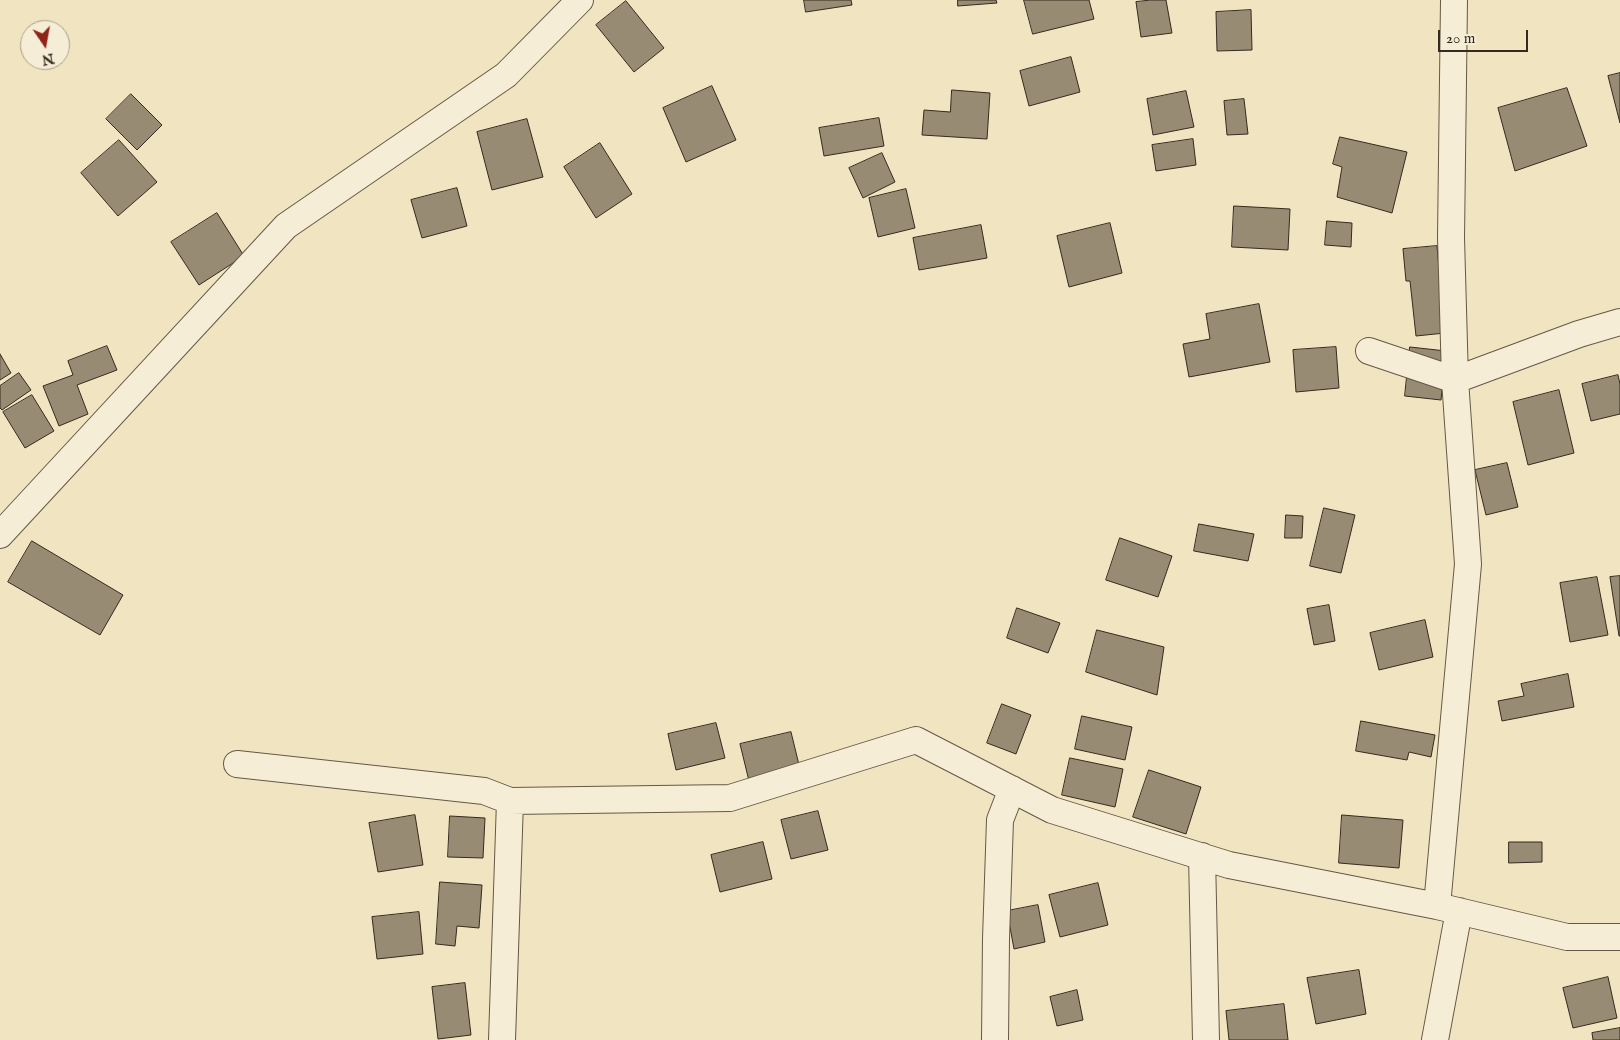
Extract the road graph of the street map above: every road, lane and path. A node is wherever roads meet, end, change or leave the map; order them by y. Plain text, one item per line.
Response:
1 (580, 0) edge
2 (1454, 0) edge
3 (1620, 322) edge
4 (1369, 351) dead end
5 (1455, 380) junction
6 (0, 535) edge
7 (237, 764) dead end
8 (1012, 789) junction
9 (510, 801) junction
10 (1202, 856) junction
11 (1448, 909) junction
12 (1620, 937) edge
13 (502, 1040) edge
14 (995, 1040) edge
15 (1206, 1040) edge
16 (1435, 1040) edge

1 - 6 street
2 - 5 street
3 - 5 street
4 - 5 street
5 - 11 street
7 - 9 street
8 - 9 street
8 - 10 street
8 - 14 street
9 - 13 street
10 - 11 street
10 - 15 street
11 - 12 street
11 - 16 street

